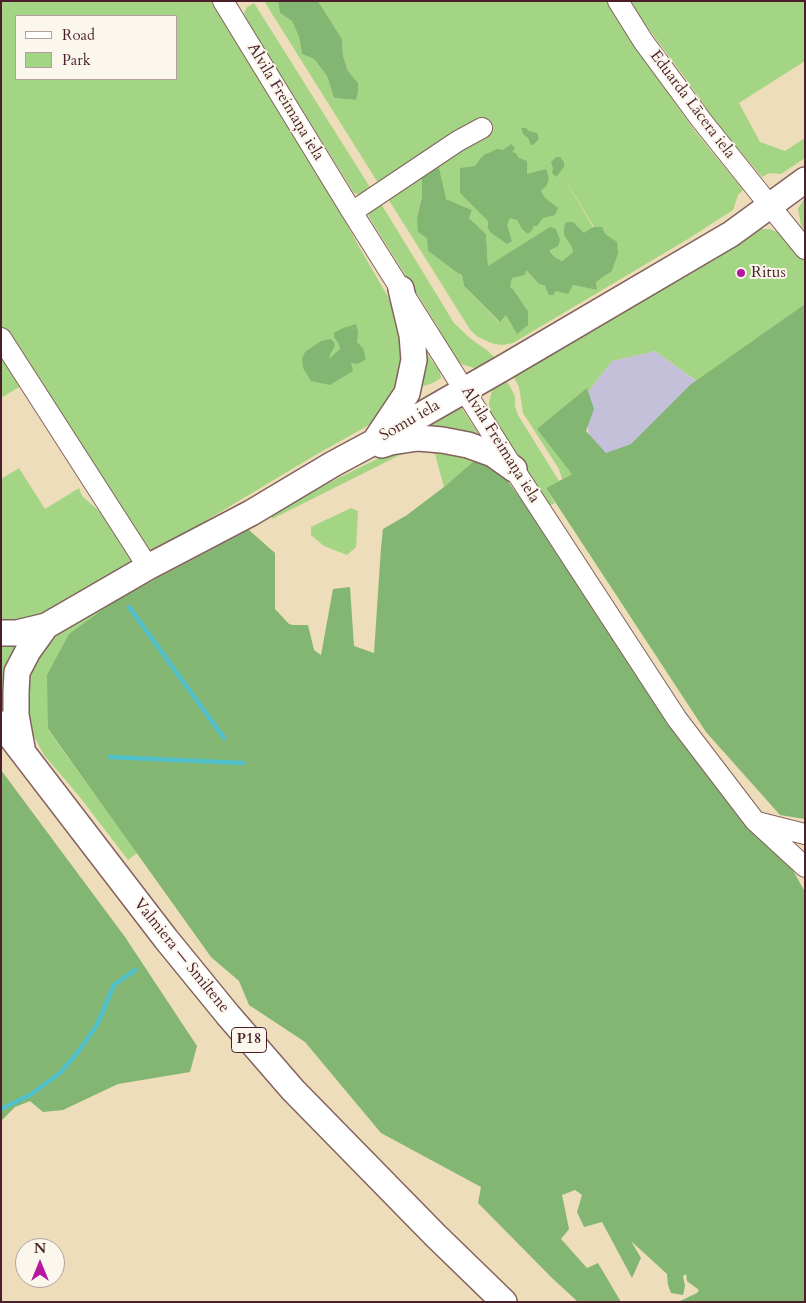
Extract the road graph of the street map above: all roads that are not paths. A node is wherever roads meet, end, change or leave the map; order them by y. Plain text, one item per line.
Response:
1 (223, 1) edge
2 (618, 1) edge
3 (482, 128) dead end
4 (805, 180) edge
5 (770, 206) junction
6 (352, 212) junction
7 (805, 249) edge
8 (401, 289) junction
9 (1, 338) edge
10 (464, 390) junction
11 (374, 442) junction
12 (333, 464) junction
13 (514, 469) junction
14 (148, 567) junction
15 (46, 626) junction
16 (1, 633) edge
17 (1, 724) edge
18 (23, 753) junction
19 (755, 821) junction
20 (805, 834) edge
21 (805, 867) edge
22 (504, 1302) edge

1 - 6 street, Alvila Freimaņa iela
2 - 5 street, Eduarda Lācera iela
3 - 6 street
4 - 5 main road, Somu iela
5 - 7 street, Eduarda Lācera iela
5 - 10 main road, Somu iela
6 - 8 street, Alvila Freimaņa iela
8 - 10 street, Alvila Freimaņa iela
8 - 11 main road
9 - 14 street
10 - 11 main road, Somu iela
10 - 13 street, Alvila Freimaņa iela
11 - 12 main road, Somu iela
12 - 13 main road
12 - 14 main road, Somu iela
13 - 19 street, Alvila Freimaņa iela
14 - 15 main road, Somu iela
15 - 16 main road
15 - 18 main road
17 - 18 main road, Valmiera — Smiltene / P18
18 - 22 main road, Valmiera — Smiltene / P18
19 - 20 street
19 - 21 street, Alvila Freimaņa iela

